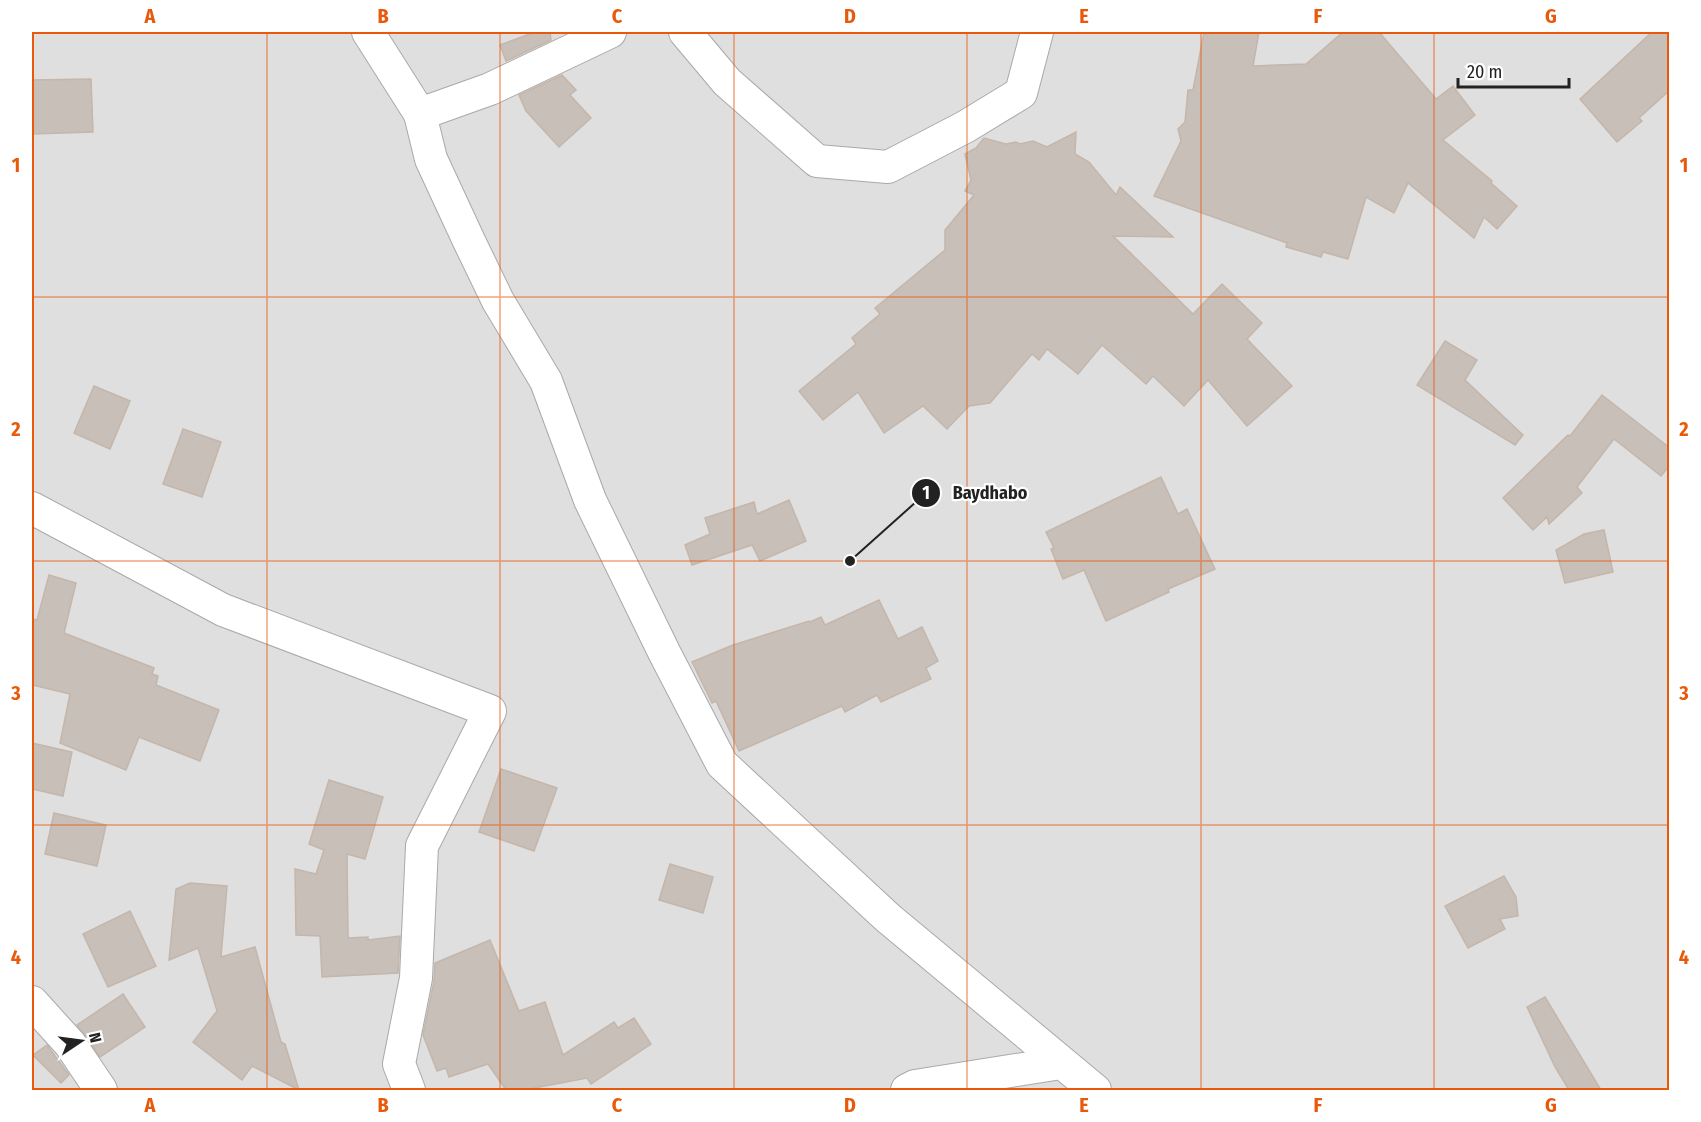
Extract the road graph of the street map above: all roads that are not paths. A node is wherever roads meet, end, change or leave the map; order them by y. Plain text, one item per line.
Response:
1 (368, 32) edge
2 (610, 32) edge
3 (685, 32) edge
4 (1037, 32) edge
5 (420, 114) junction
6 (32, 508) edge
7 (32, 1002) edge
8 (1061, 1063) junction
9 (101, 1090) edge
10 (409, 1090) edge
11 (907, 1090) edge
12 (1095, 1090) edge

1 - 5 street
2 - 5 street
3 - 4 street
5 - 8 street
6 - 10 street
7 - 9 street
8 - 11 street
8 - 12 street

